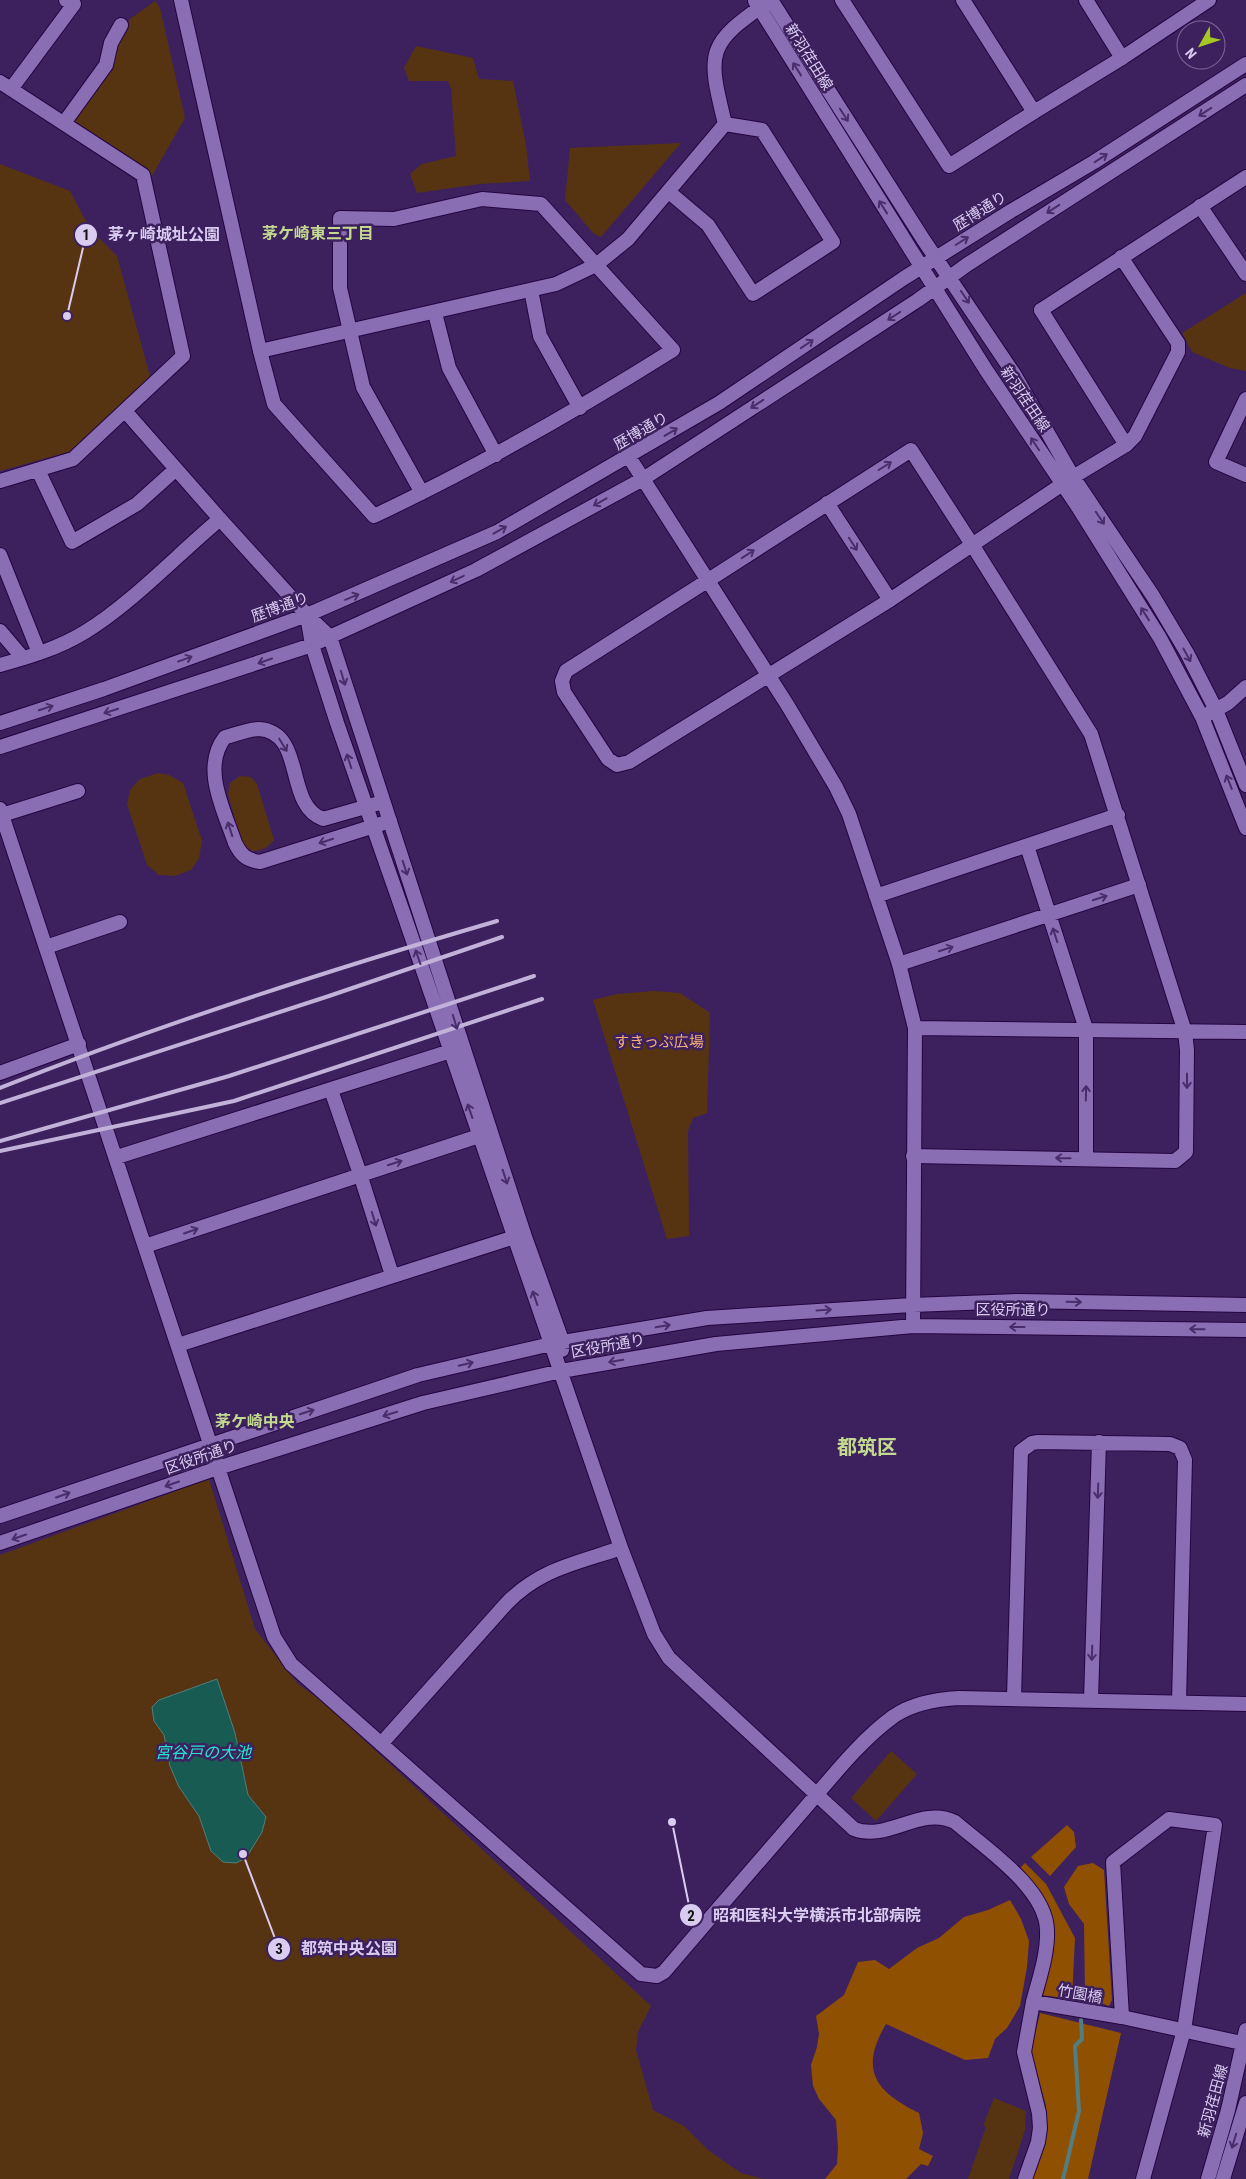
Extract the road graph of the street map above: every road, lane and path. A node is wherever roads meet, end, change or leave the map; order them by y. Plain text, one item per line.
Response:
1 (66, 0) edge
2 (181, 0) edge
3 (842, 0) edge
4 (963, 0) edge
5 (1086, 0) edge
6 (1205, 1) edge
7 (765, 2) edge
8 (121, 25) dead end
9 (1122, 58) junction
10 (1246, 64) edge
11 (1246, 85) edge
12 (5, 86) edge
13 (1034, 112) junction
14 (64, 123) junction
15 (725, 124) junction
16 (1246, 176) edge
17 (669, 192) junction
18 (1200, 206) junction
19 (1121, 257) junction
20 (937, 258) junction
21 (596, 265) junction
22 (921, 268) junction
23 (1246, 274) edge
24 (951, 277) junction
25 (934, 289) junction
26 (531, 290) junction
27 (434, 313) junction
28 (350, 331) junction
29 (260, 351) junction
30 (1246, 399) edge
31 (580, 408) junction
32 (126, 412) junction
33 (1126, 445) junction
34 (496, 455) junction
35 (629, 457) junction
36 (176, 469) junction
37 (38, 470) junction
38 (1246, 475) edge
39 (643, 479) junction
40 (0, 481) edge
41 (1068, 481) junction
42 (422, 493) junction
43 (827, 503) junction
44 (220, 519) junction
45 (974, 546) junction
46 (0, 555) edge
47 (707, 581) junction
48 (890, 600) junction
49 (307, 615) junction
50 (0, 631) edge
51 (330, 637) junction
52 (312, 645) junction
53 (39, 653) junction
54 (23, 658) junction
55 (0, 665) edge
56 (768, 676) junction
57 (1246, 687) edge
58 (1216, 710) junction
59 (1202, 716) junction
60 (0, 723) edge
61 (2, 747) edge
62 (1246, 785) edge
63 (78, 791) dead end
64 (383, 802) junction
65 (364, 807) junction
66 (1, 812) edge
67 (1118, 815) junction
68 (390, 821) junction
69 (372, 826) junction
70 (1246, 828) edge
71 (1027, 846) junction
72 (1139, 885) junction
73 (876, 896) junction
74 (1049, 915) junction
75 (117, 923) dead end
76 (46, 947) junction
77 (899, 964) junction
78 (914, 1028) junction
79 (1086, 1029) junction
80 (1185, 1032) junction
81 (1246, 1032) edge
82 (78, 1044) junction
83 (456, 1049) junction
84 (0, 1073) edge
85 (331, 1090) junction
86 (479, 1136) junction
87 (913, 1156) junction
88 (117, 1157) junction
89 (1086, 1159) junction
90 (360, 1174) junction
91 (519, 1235) junction
92 (144, 1246) junction
93 (392, 1275) junction
94 (912, 1305) junction
95 (1246, 1305) edge
96 (913, 1326) junction
97 (1246, 1330) edge
98 (557, 1343) junction
99 (178, 1345) junction
100 (562, 1371) junction
101 (1099, 1442) junction
102 (211, 1444) junction
103 (218, 1468) junction
104 (0, 1516) edge
105 (0, 1543) edge
106 (621, 1548) junction
107 (1014, 1698) junction
108 (1090, 1700) junction
109 (1179, 1702) junction
110 (1246, 1704) edge
111 (381, 1744) junction
112 (816, 1795) junction
113 (1033, 2002) junction
114 (1122, 2017) junction
115 (1184, 2030) junction
116 (1245, 2039) edge
117 (1246, 2103) edge
118 (1025, 2179) edge
119 (1143, 2179) edge
120 (1208, 2179) edge
121 (1223, 2179) edge

1 - 12 street
2 - 29 street
3 - 13 street
4 - 13 street
5 - 9 street
6 - 9 street
7 - 15 street
7 -> 20 street, 新羽荏田線
22 -> 7 street, 新羽荏田線
8 - 14 street
9 - 13 street
20 -> 10 street, 歴博通り
11 -> 24 street
12 - 14 street
14 - 32 street
15 - 17 street
15 - 17 street
16 - 18 street
17 - 21 street
18 - 19 street
18 - 23 street
19 - 33 street
19 - 33 street
20 - 22 street, 歴博通り
20 - 24 street, 新羽荏田線
21 - 26 street
21 - 28 street
21 - 31 street
22 - 25 street, 新羽荏田線
35 -> 22 street, 歴博通り
24 - 25 street
24 -> 41 street, 新羽荏田線
25 -> 39 street
41 -> 25 street, 新羽荏田線
26 - 27 street
26 - 31 street
27 - 28 street
27 - 34 street
28 - 29 street
28 - 42 street
29 - 42 street
30 - 38 street
31 - 34 street
32 - 36 street
32 - 37 street
33 - 41 street
34 - 42 street
35 - 39 street
49 -> 35 street, 歴博通り
36 - 37 street
36 - 44 street
37 - 40 street
39 - 47 street
39 -> 51 street
41 - 45 street
41 -> 58 street, 新羽荏田線
59 -> 41 street, 新羽荏田線
43 -> 45 street
47 -> 43 street
43 -> 48 street
44 - 49 street
44 - 53 street
45 - 48 street
45 - 67 street
46 - 53 street
47 - 56 street
47 - 56 street
48 - 56 street
49 - 51 street
49 - 52 street
60 -> 49 street, 歴博通り
50 - 54 street
51 - 52 street
51 -> 64 street
52 -> 61 street
65 -> 52 street
53 - 54 street
54 - 55 street
56 - 73 street
57 - 58 street
58 - 59 street
58 - 62 street, 新羽荏田線
70 -> 59 street, 新羽荏田線
63 - 66 street
64 - 65 street
64 - 68 street
65 - 69 street
69 -> 65 street
66 - 76 street
67 - 71 street
67 - 72 street
68 - 69 street
68 -> 83 street
83 -> 69 street
71 - 73 street
71 - 74 street
74 -> 72 street
72 - 80 street
73 - 77 street
77 -> 74 street
79 -> 74 street
75 - 76 street
76 - 82 street
77 - 78 street
78 - 79 street
78 - 87 street
79 - 80 street
89 -> 79 street
80 - 81 street
80 -> 89 street
82 - 84 street
82 - 88 street
83 - 85 street
86 -> 83 street
83 -> 91 street
85 - 88 street
85 - 90 street
90 -> 86 street
86 - 91 street
89 -> 87 street
87 - 94 street
88 - 92 street
92 -> 90 street
90 -> 93 street
91 - 93 street
91 - 98 street
92 - 99 street
93 - 99 street
94 -> 95 street, 区役所通り
94 - 96 street
98 -> 94 street, 区役所通り
97 -> 96 street, 区役所通り
96 -> 100 street, 区役所通り
98 - 100 street
102 -> 98 street, 区役所通り
99 - 102 street
100 -> 103 street, 区役所通り
100 - 106 street
101 - 107 street
101 -> 108 street
101 - 109 street
102 - 103 street
104 -> 102 street, 区役所通り
103 -> 105 street, 区役所通り
103 - 111 street
106 - 111 street
106 - 112 street
107 - 108 street
107 - 112 street
108 - 109 street
109 - 110 street
111 - 112 street
112 - 113 street
113 - 114 street, 竹園橋
113 - 118 street
114 - 115 street, 竹園橋
114 - 115 street
115 - 116 street, 竹園橋
115 - 119 street
116 - 120 street, 新羽荏田線
117 -> 121 street, 新羽荏田線

